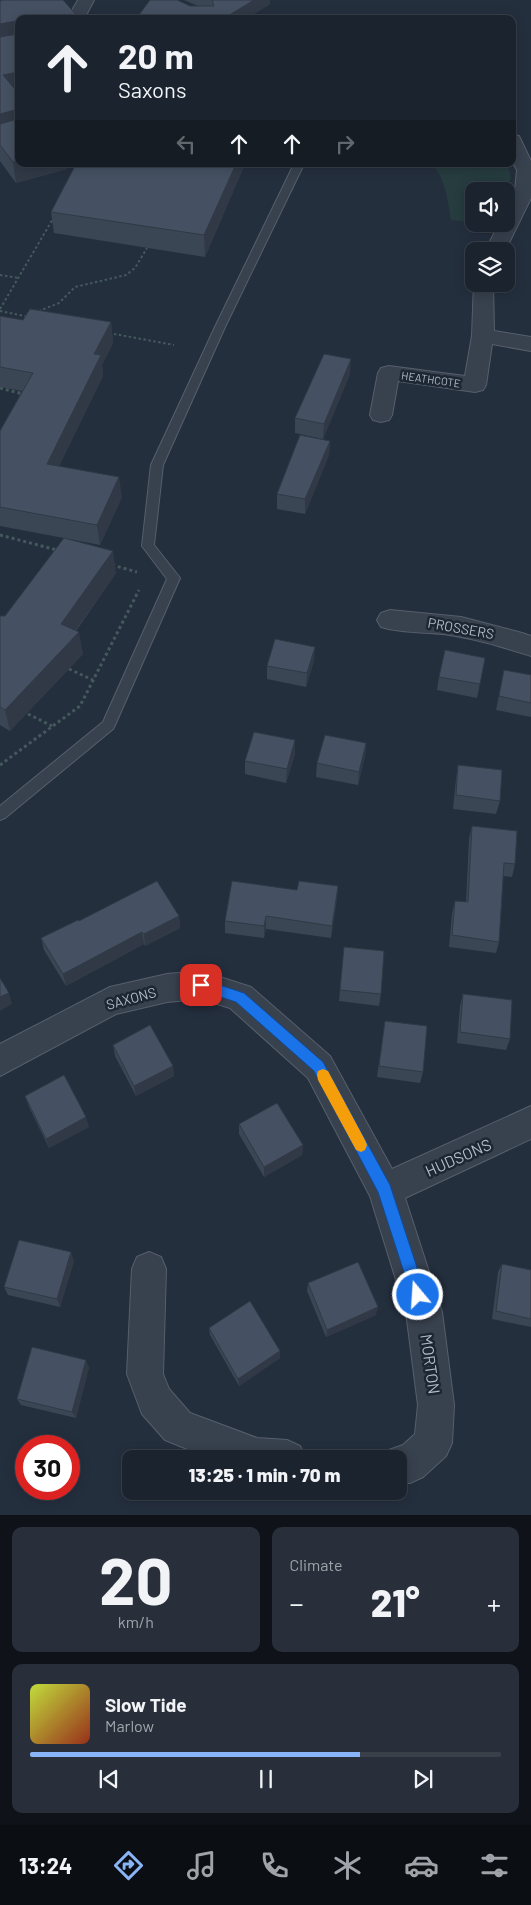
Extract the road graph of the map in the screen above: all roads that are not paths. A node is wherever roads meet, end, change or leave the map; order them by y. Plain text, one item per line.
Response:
1 (86, 0) edge
2 (77, 15) edge
3 (521, 148) edge
4 (298, 167) edge
5 (500, 242) edge
6 (483, 292) edge
7 (484, 336) junction
8 (531, 344) edge
9 (381, 415) dead end
10 (390, 620) dead end
11 (531, 646) edge
12 (0, 814) edge
13 (0, 1061) edge
14 (531, 1122) edge
15 (385, 1190) junction
16 (150, 1269) dead end
17 (239, 1450) edge
18 (407, 1464) edge

1 - 2 street
3 - 5 street
4 - 12 lane
6 - 7 street, HEATHCOTE
7 - 8 street
7 - 9 street, HEATHCOTE
10 - 11 street, PROSSERS
13 - 15 street, SAXONS
14 - 15 street, HUDSONS
15 - 18 street, MORTON
16 - 17 street

